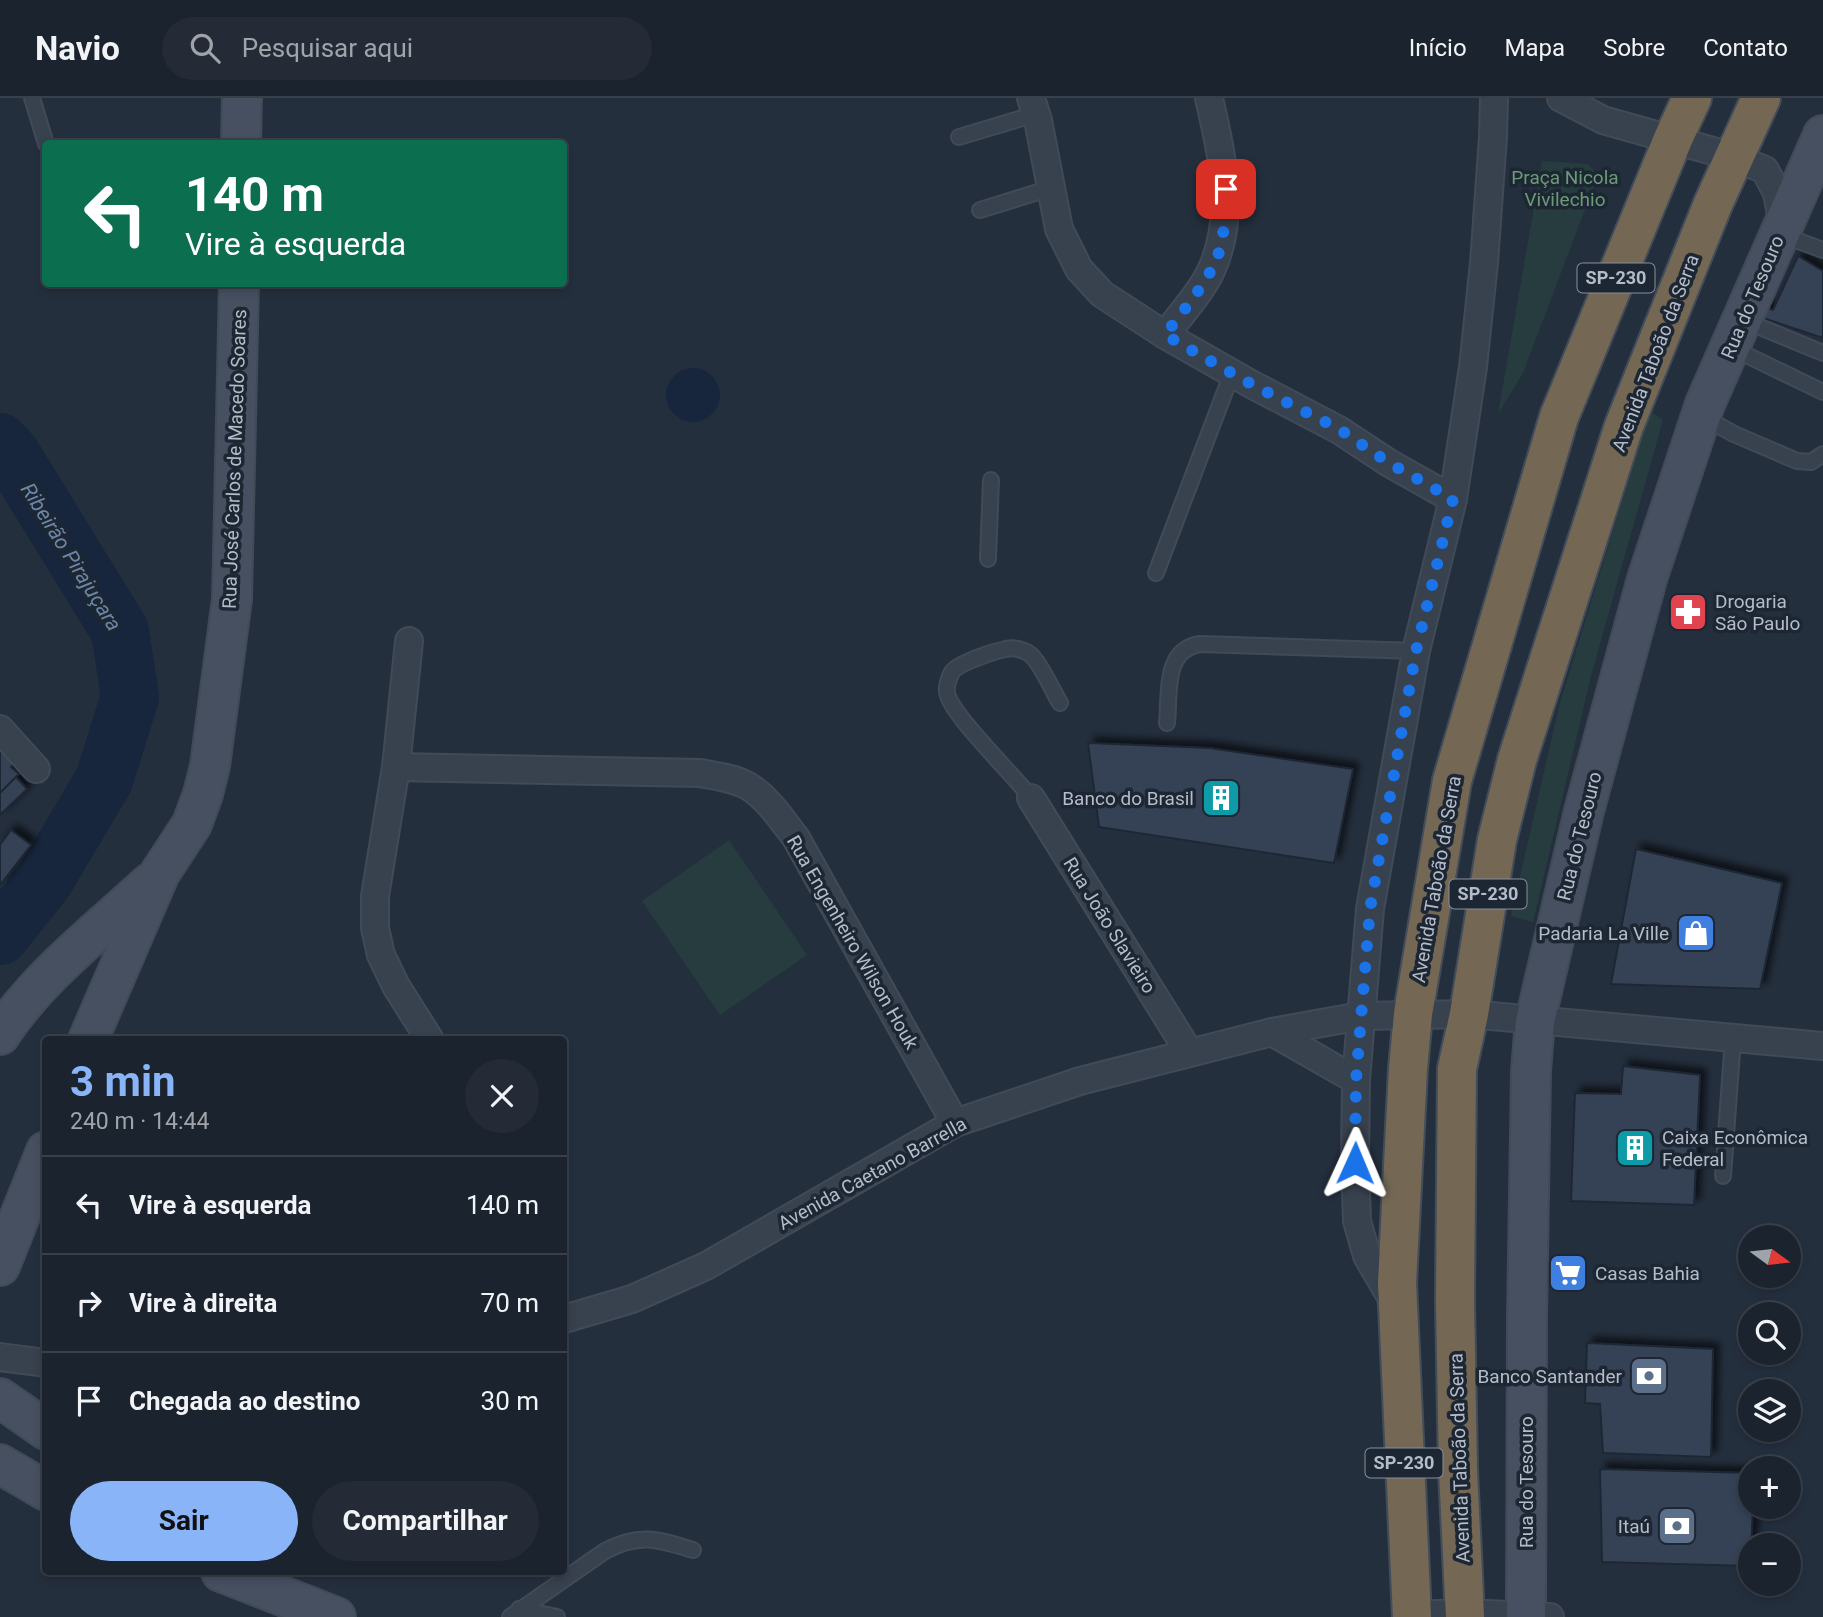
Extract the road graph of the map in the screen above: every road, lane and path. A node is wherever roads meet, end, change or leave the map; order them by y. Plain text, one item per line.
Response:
1 (32, 98) edge
2 (242, 98) edge
3 (1209, 98) edge
4 (1494, 98) edge
5 (1561, 98) edge
6 (1692, 98) edge
7 (1761, 98) edge
8 (1034, 106) edge
9 (959, 137) dead end
10 (1673, 139) junction
11 (45, 140) edge
12 (242, 140) edge
13 (1739, 146) junction
14 (1819, 155) edge
15 (1051, 188) junction
16 (980, 210) dead end
17 (1781, 229) junction
18 (1823, 250) edge
19 (239, 287) edge
20 (1736, 334) junction
21 (1165, 335) junction
22 (1823, 353) edge
23 (1232, 373) junction
24 (1823, 392) edge
25 (1702, 416) junction
26 (1823, 454) edge
27 (991, 480) dead end
28 (1453, 499) junction
29 (988, 559) dead end
30 (1156, 573) dead end
31 (409, 641) dead end
32 (1416, 651) junction
33 (1060, 702) dead end
34 (1167, 723) dead end
35 (0, 729) edge
36 (396, 767) junction
37 (36, 769) dead end
38 (1031, 798) joint
39 (160, 873) junction
40 (39, 986) junction
41 (1413, 1014) junction
42 (1469, 1014) junction
43 (1361, 1016) junction
44 (1535, 1021) junction
45 (1272, 1031) junction
46 (90, 1033) edge
47 (0, 1035) edge
48 (427, 1036) edge
49 (1733, 1038) junction
50 (1823, 1046) edge
51 (1189, 1052) junction
52 (1356, 1080) junction
53 (955, 1123) junction
54 (42, 1161) edge
55 (1723, 1176) dead end
56 (0, 1266) edge
57 (1399, 1310) junction
58 (567, 1318) edge
59 (0, 1357) edge
60 (42, 1362) edge
61 (0, 1398) edge
62 (42, 1427) edge
63 (0, 1464) edge
64 (42, 1489) edge
65 (693, 1550) dead end
66 (229, 1575) edge
67 (515, 1613) edge
68 (1465, 1615) edge
69 (1412, 1616) edge
70 (1534, 1616) edge
71 (336, 1617) edge
72 (557, 1617) edge

1 - 11 lane
2 - 12 street
3 - 21 street
4 - 28 street
5 - 10 street
6 - 10 highway, Avenida Taboão da Serra / SP-230
7 - 13 highway, SP-230
8 - 9 lane
8 - 15 street
10 - 13 street
10 - 41 highway, Avenida Taboão da Serra / SP-230
13 - 17 street
13 - 42 highway, Avenida Taboão da Serra / SP-230
14 - 17 street, Rua do Tesouro
15 - 16 lane
15 - 21 street
17 - 18 lane
17 - 20 street, Rua do Tesouro
19 - 39 street, Rua José Carlos de Macedo Soares
20 - 22 lane
20 - 24 lane
20 - 25 street, Rua do Tesouro
21 - 23 street
23 - 28 street
23 - 30 lane
25 - 26 lane
25 - 44 street, Rua do Tesouro
27 - 29 lane
28 - 32 street
31 - 36 street
32 - 34 lane
32 - 43 street
33 - 38 lane
35 - 37 street
36 - 48 street
36 - 53 street, Rua Engenheiro Wilson Houk
38 - 51 street, Rua João Slavieiro
39 - 40 street, Rua José Carlos de Macedo Soares
39 - 46 street, Rua José Carlos de Macedo Soares
40 - 46 street
40 - 47 street, Rua José Carlos de Macedo Soares
41 - 42 street, Avenida Caetano Barrella
41 - 43 street, Avenida Caetano Barrella
41 - 57 highway, Avenida Taboão da Serra / SP-230
42 - 44 street, Avenida Caetano Barrella
42 - 68 highway, Avenida Taboão da Serra / SP-230
43 - 45 street, Avenida Caetano Barrella
43 - 52 street
44 - 49 street, Avenida Caetano Barrella
44 - 70 street, Rua do Tesouro
45 - 51 street, Avenida Caetano Barrella
45 - 52 street
49 - 50 street, Avenida Caetano Barrella
49 - 55 lane
51 - 53 street, Avenida Caetano Barrella
52 - 57 street
53 - 58 street, Avenida Caetano Barrella
54 - 56 street
57 - 69 highway, Avenida Taboão da Serra / SP-230
59 - 60 street
61 - 62 street
63 - 64 street
65 - 67 lane
66 - 71 street
67 - 72 lane
68 - 69 street
68 - 70 street

